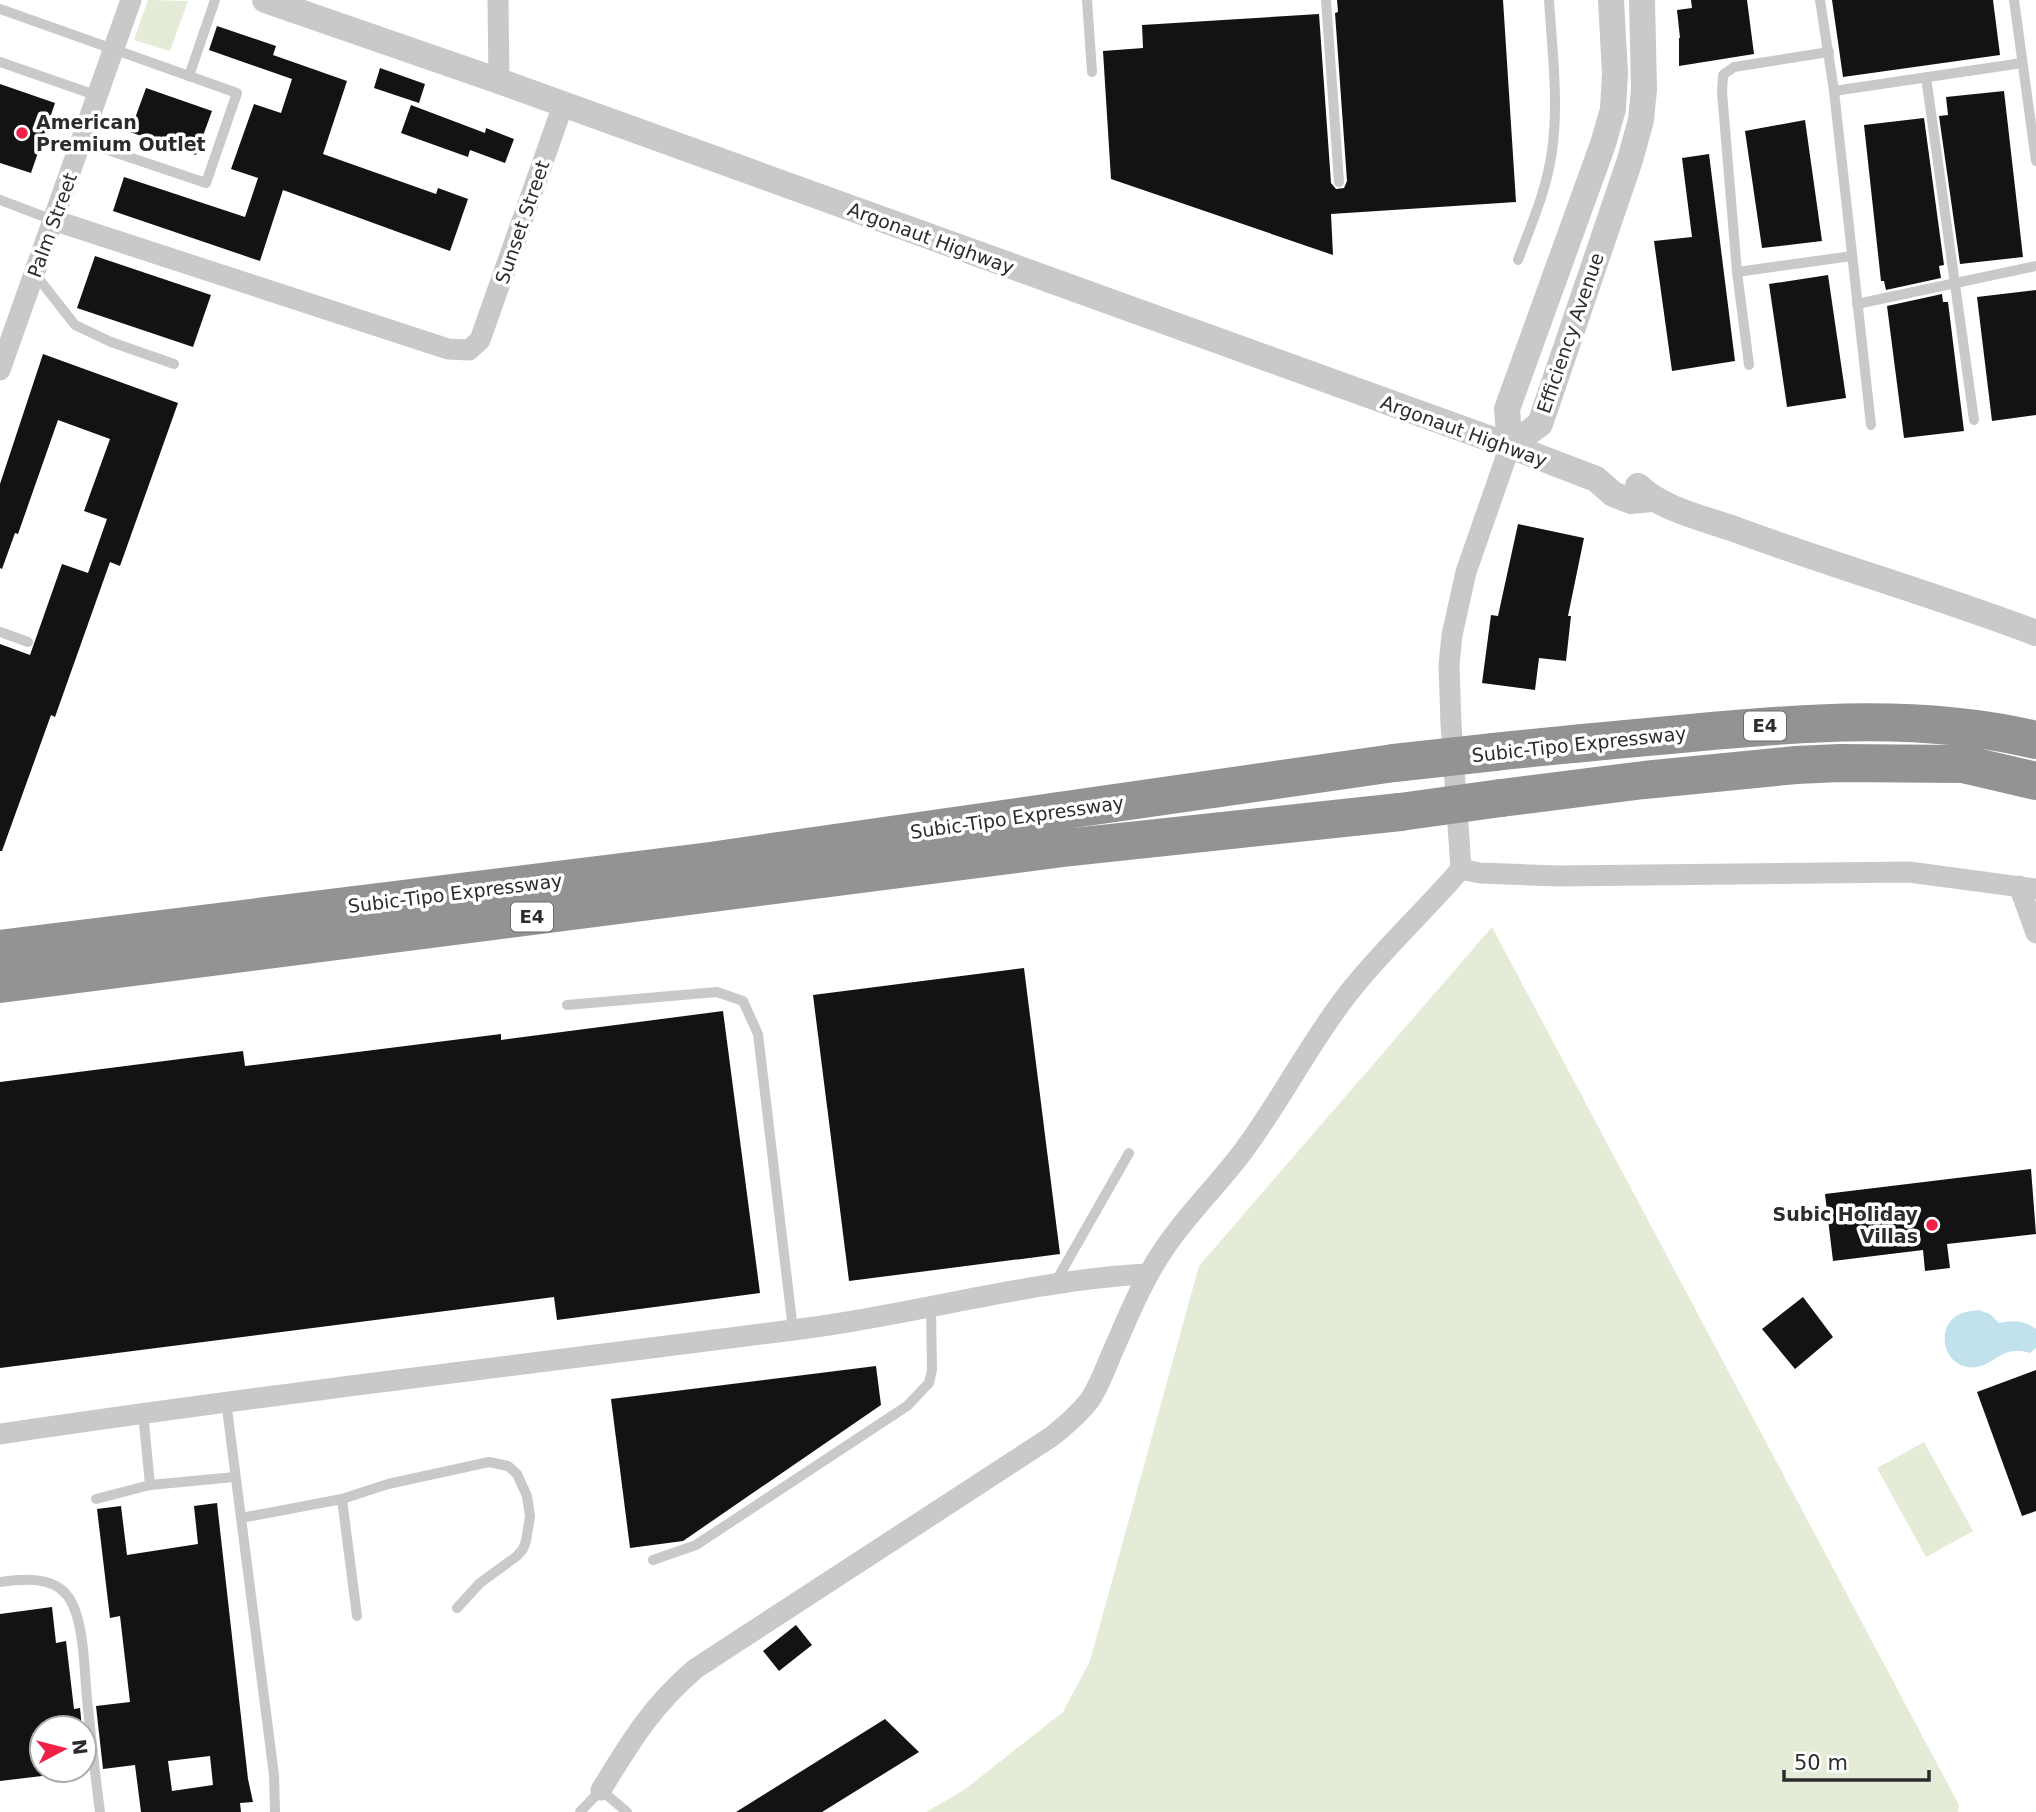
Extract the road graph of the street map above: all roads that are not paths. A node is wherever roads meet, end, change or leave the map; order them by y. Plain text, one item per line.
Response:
1 (131, 0) edge
2 (215, 0) edge
3 (265, 0) edge
4 (498, 0) edge
5 (1087, 0) edge
6 (1326, 0) edge
7 (1549, 0) edge
8 (1611, 0) edge
9 (1642, 0) edge
10 (1820, 0) edge
11 (2014, 0) edge
12 (0, 9) edge
13 (114, 51) junction
14 (1829, 52) junction
15 (0, 62) edge
16 (2022, 63) junction
17 (1092, 72) dead end
18 (189, 76) junction
19 (1926, 77) junction
20 (499, 81) junction
21 (1833, 91) junction
22 (97, 96) junction
23 (563, 105) junction
24 (81, 141) junction
25 (2036, 162) edge
26 (1339, 182) dead end
27 (0, 200) edge
28 (53, 220) junction
29 (1852, 256) junction
30 (1518, 260) dead end
31 (2036, 266) edge
32 (1738, 272) junction
33 (34, 273) junction
34 (1955, 284) junction
35 (1857, 304) junction
36 (174, 364) dead end
37 (1749, 365) dead end
38 (0, 370) edge
39 (1974, 420) dead end
40 (1871, 425) dead end
41 (1510, 446) junction
42 (0, 632) edge
43 (2036, 633) edge
44 (28, 642) dead end
45 (2036, 740) edge
46 (2036, 781) edge
47 (1461, 869) junction
48 (2028, 887) edge
49 (2036, 933) edge
50 (0, 949) edge
51 (0, 984) edge
52 (567, 1005) dead end
53 (1129, 1153) dead end
54 (1147, 1274) junction
55 (1055, 1283) junction
56 (931, 1308) junction
57 (793, 1330) junction
58 (226, 1401) junction
59 (143, 1413) junction
60 (0, 1433) edge
61 (235, 1476) junction
62 (150, 1485) junction
63 (96, 1499) dead end
64 (342, 1499) junction
65 (241, 1518) junction
66 (653, 1560) dead end
67 (0, 1582) edge
68 (457, 1608) dead end
69 (357, 1616) dead end
70 (601, 1790) junction
71 (100, 1812) edge
72 (275, 1812) edge
73 (580, 1812) edge
74 (627, 1812) edge

1 - 13 street, Palm Street
2 - 18 lane
3 - 20 street, Argonaut Highway
4 - 20 street
5 - 17 lane
6 - 26 lane
7 - 30 lane
8 - 41 street, Efficiency Avenue
9 - 41 street, Efficiency Avenue
10 - 14 lane
11 - 16 lane
12 - 13 lane
13 - 18 lane
13 - 22 street, Palm Street
14 - 21 lane
14 - 32 lane
15 - 22 lane
16 - 19 lane
16 - 25 lane
18 - 24 lane
19 - 21 lane
19 - 34 lane
20 - 23 street, Argonaut Highway
21 - 29 lane
22 - 24 street, Palm Street
23 - 28 street, Sunset Street
23 - 41 street, Argonaut Highway
24 - 28 street, Palm Street
27 - 28 lane
28 - 33 street, Palm Street
29 - 32 lane
29 - 35 lane
31 - 34 lane
32 - 37 lane
33 - 36 lane
33 - 38 street, Palm Street
34 - 35 lane
34 - 39 lane
35 - 40 lane
41 - 43 street, Argonaut Highway
41 - 47 street
42 - 44 lane
45 - 50 highway, Subic-Tipo Expressway / E4, bridge
46 - 51 highway, Subic-Tipo Expressway / E4, bridge
47 - 48 street
47 - 54 street
48 - 49 street
52 - 57 lane
53 - 55 lane
54 - 55 street
54 - 70 street
55 - 56 street
56 - 57 street
56 - 66 lane
57 - 58 street
58 - 59 street
58 - 61 lane
59 - 60 street
59 - 62 lane
61 - 62 lane
61 - 65 lane
62 - 63 lane
64 - 65 lane
64 - 68 lane
64 - 69 lane
65 - 72 lane
67 - 71 lane
70 - 73 lane
70 - 74 lane

